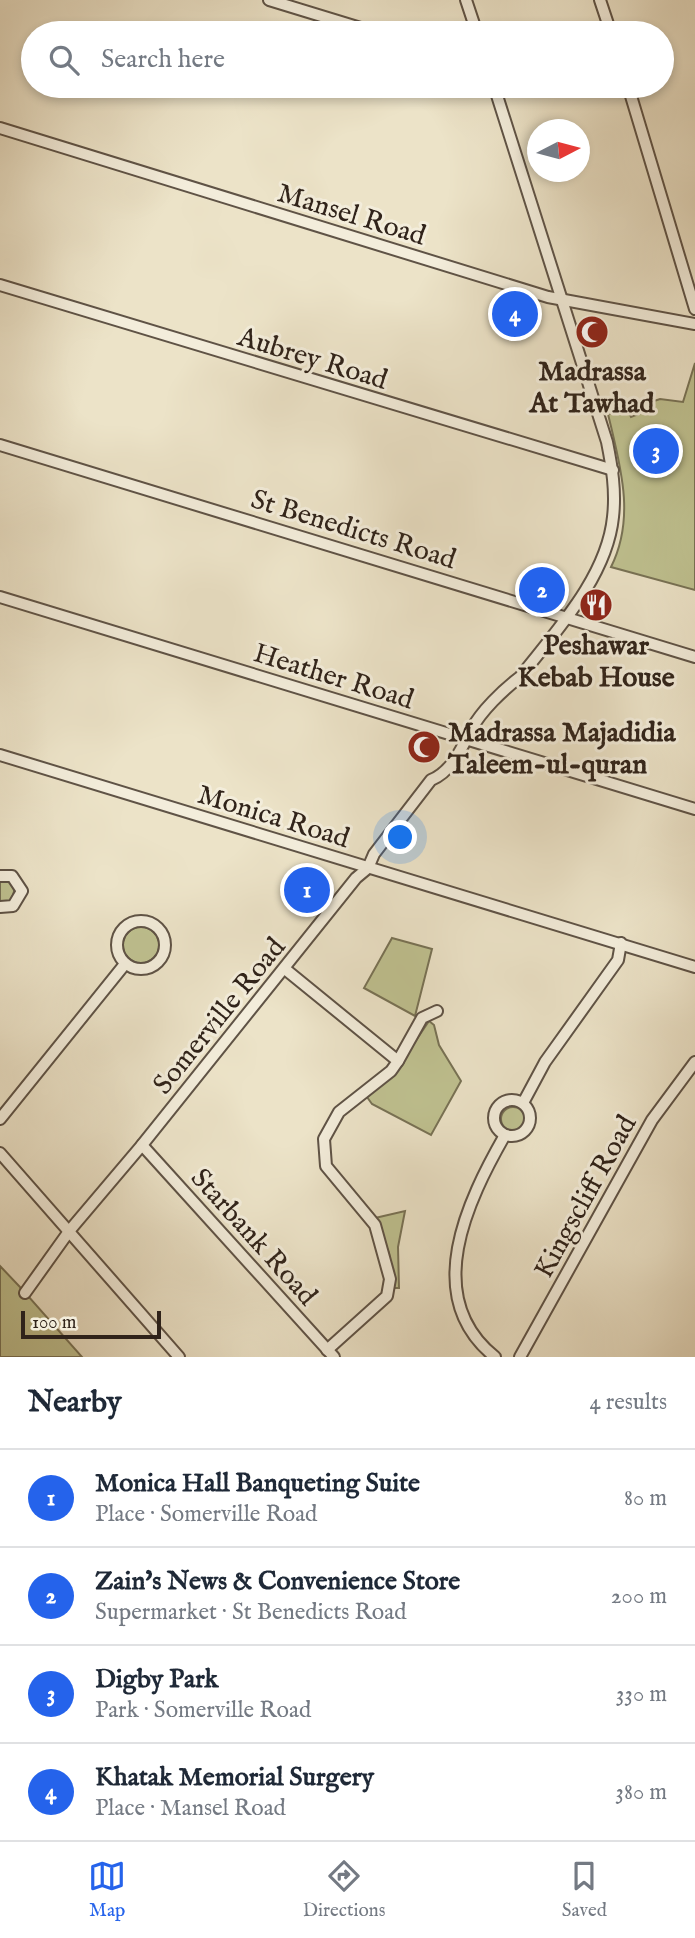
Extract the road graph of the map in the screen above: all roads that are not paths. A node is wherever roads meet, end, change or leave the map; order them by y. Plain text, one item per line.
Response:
1 (270, 0) edge
2 (466, 0) edge
3 (600, 0) edge
4 (338, 21) edge
5 (473, 21) edge
6 (607, 21) edge
7 (498, 98) edge
8 (632, 98) edge
9 (0, 128) edge
10 (0, 285) edge
11 (562, 300) junction
12 (695, 309) edge
13 (695, 324) edge
14 (0, 445) edge
15 (613, 470) junction
16 (0, 597) edge
17 (568, 616) junction
18 (695, 657) edge
19 (467, 740) junction
20 (0, 755) edge
21 (695, 809) edge
22 (368, 868) junction
23 (0, 876) edge
24 (0, 907) edge
25 (621, 943) junction
26 (125, 964) junction
27 (695, 967) edge
28 (285, 969) junction
29 (437, 1011) dead end
30 (398, 1061) junction
31 (695, 1062) edge
32 (523, 1103) junction
33 (0, 1119) edge
34 (505, 1135) junction
35 (142, 1145) junction
36 (0, 1153) edge
37 (70, 1230) junction
38 (24, 1293) dead end
39 (331, 1353) edge
40 (179, 1357) edge
41 (495, 1357) edge
42 (520, 1357) edge

1 - 4 street
2 - 5 street
3 - 6 street
7 - 11 street, Somerville Road
8 - 12 street
9 - 11 street, Mansel Road
10 - 15 street, Aubrey Road
11 - 13 street, Mansel Road
11 - 15 street, Somerville Road
14 - 17 street, St Benedicts Road
15 - 17 street, Somerville Road
16 - 19 street, Heather Road
17 - 18 street, St Benedicts Road
17 - 19 street, Somerville Road
19 - 21 street, Heather Road
19 - 22 street, Somerville Road
20 - 22 street, Monica Road
22 - 25 street, Monica Road
22 - 28 street, Somerville Road
23 - 24 street
25 - 27 street, Monica Road
25 - 32 street
26 - 26 street
26 - 33 street
28 - 30 street
28 - 35 street, Somerville Road
29 - 30 street
30 - 39 street
31 - 42 street, Kingscliff Road
32 - 34 street
32 - 34 street
34 - 41 street
35 - 37 street, Somerville Road
35 - 39 street, Starbank Road
36 - 37 street
37 - 38 street, Somerville Road
37 - 40 street

